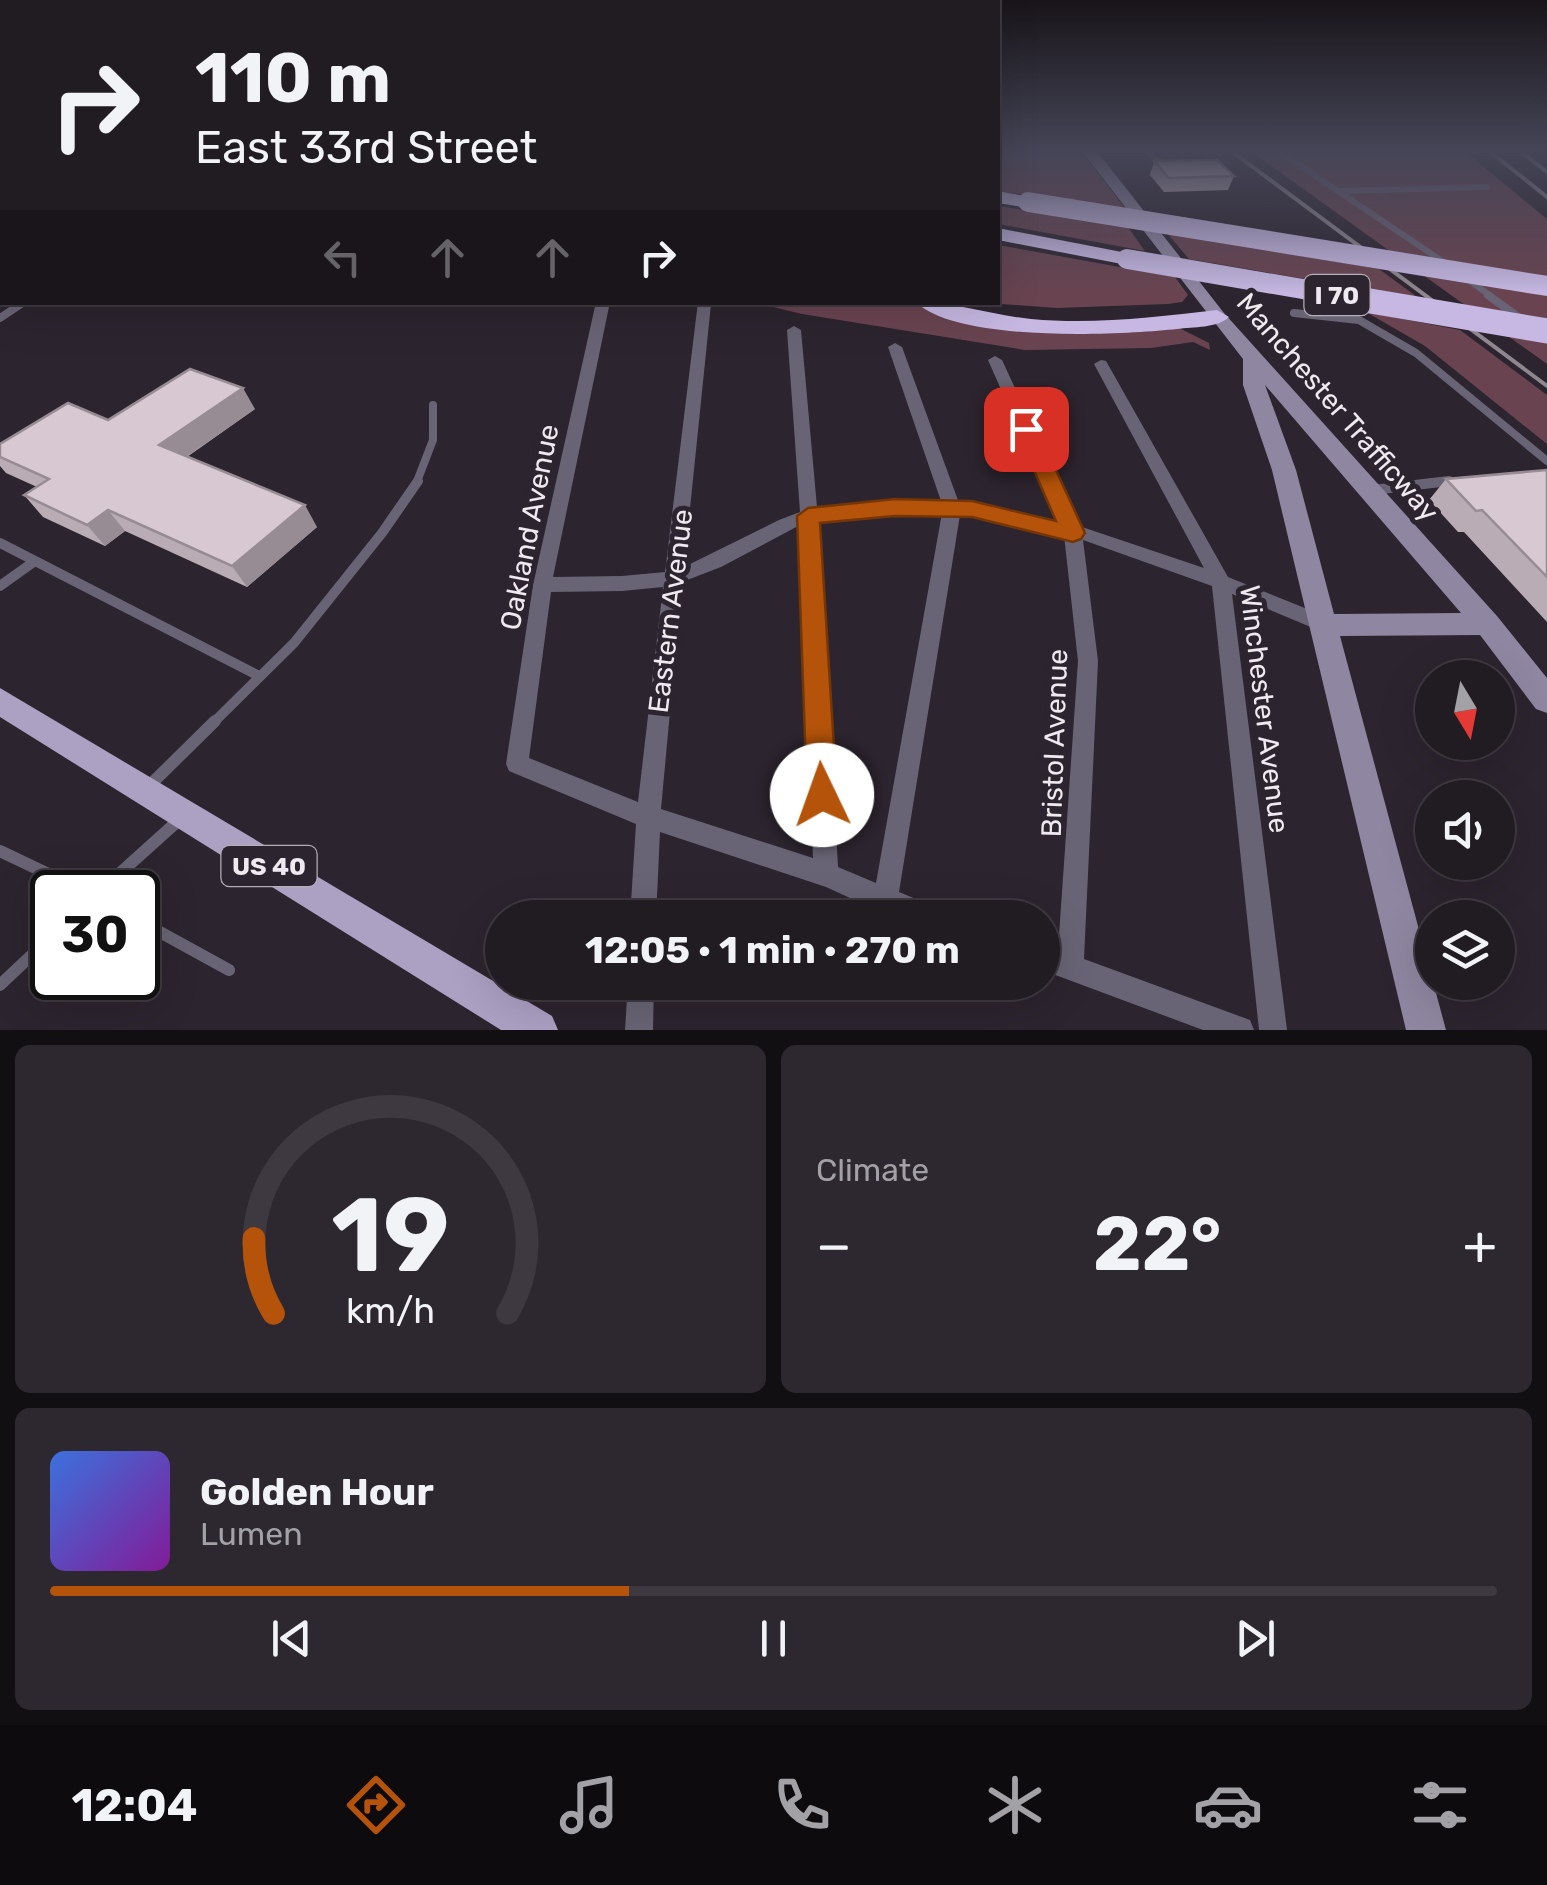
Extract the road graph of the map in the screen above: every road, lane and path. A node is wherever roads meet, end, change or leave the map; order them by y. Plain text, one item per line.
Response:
1 (1004, 198) edge
2 (1125, 198) edge
3 (1348, 198) edge
4 (1000, 234) edge
5 (1547, 286) edge
6 (602, 305) edge
7 (704, 305) edge
8 (934, 305) edge
9 (984, 305) edge
10 (1294, 313) dead end
11 (1217, 316) junction
12 (794, 330) dead end
13 (1547, 330) edge
14 (1547, 339) edge
15 (894, 347) dead end
16 (1253, 358) junction
17 (995, 360) dead end
18 (1101, 364) dead end
19 (433, 405) dead end
20 (1547, 461) edge
21 (1460, 480) edge
22 (1370, 490) junction
23 (952, 508) junction
24 (808, 516) junction
25 (1073, 533) junction
26 (0, 543) edge
27 (35, 562) junction
28 (671, 579) junction
29 (1221, 582) junction
30 (542, 585) junction
31 (0, 586) edge
32 (1487, 624) junction
33 (1325, 626) junction
34 (259, 676) junction
35 (1543, 688) edge
36 (0, 701) edge
37 (144, 790) junction
38 (184, 815) junction
39 (646, 816) junction
40 (0, 851) edge
41 (40, 870) edge
42 (123, 870) edge
43 (826, 875) junction
44 (644, 900) edge
45 (883, 900) edge
46 (885, 900) edge
47 (160, 932) edge
48 (30, 957) edge
49 (1060, 962) edge
50 (1070, 966) junction
51 (229, 970) dead end
52 (0, 985) edge
53 (640, 1000) edge
54 (538, 1030) edge
55 (639, 1030) edge
56 (1240, 1030) edge
57 (1273, 1030) edge
58 (1426, 1030) edge

1 - 5 highway, I 70, bridge
2 - 11 main road, Manchester Trafficway
3 - 14 lane
4 - 13 highway, I 70, bridge
6 - 30 street, Oakland Avenue
7 - 28 street, Eastern Avenue
8 - 11 highway
9 - 11 highway
10 - 20 lane
11 - 16 main road, Manchester Trafficway
12 - 24 street
15 - 23 street
16 - 22 main road, Manchester Trafficway
16 - 33 main road
17 - 25 street, Bristol Avenue
18 - 29 street, Winchester Avenue
19 - 34 lane
21 - 22 lane
22 - 32 main road, Manchester Trafficway
23 - 24 street
23 - 25 street
23 - 46 street
24 - 28 street
24 - 43 street
25 - 29 street
25 - 50 street, Bristol Avenue
26 - 27 lane
27 - 31 lane
27 - 34 lane
28 - 30 street
28 - 39 street, Eastern Avenue
29 - 33 street
29 - 57 street, Winchester Avenue
30 - 39 street, Oakland Avenue
32 - 33 main road
32 - 35 main road, Manchester Trafficway
33 - 58 main road
34 - 37 lane
36 - 37 main road, US 40
37 - 38 main road, US 40
38 - 42 lane
38 - 54 main road, US 40
39 - 43 street
39 - 44 street, Eastern Avenue
40 - 41 lane
43 - 45 street
47 - 51 lane
48 - 52 lane
49 - 50 street
50 - 56 street
53 - 55 street

